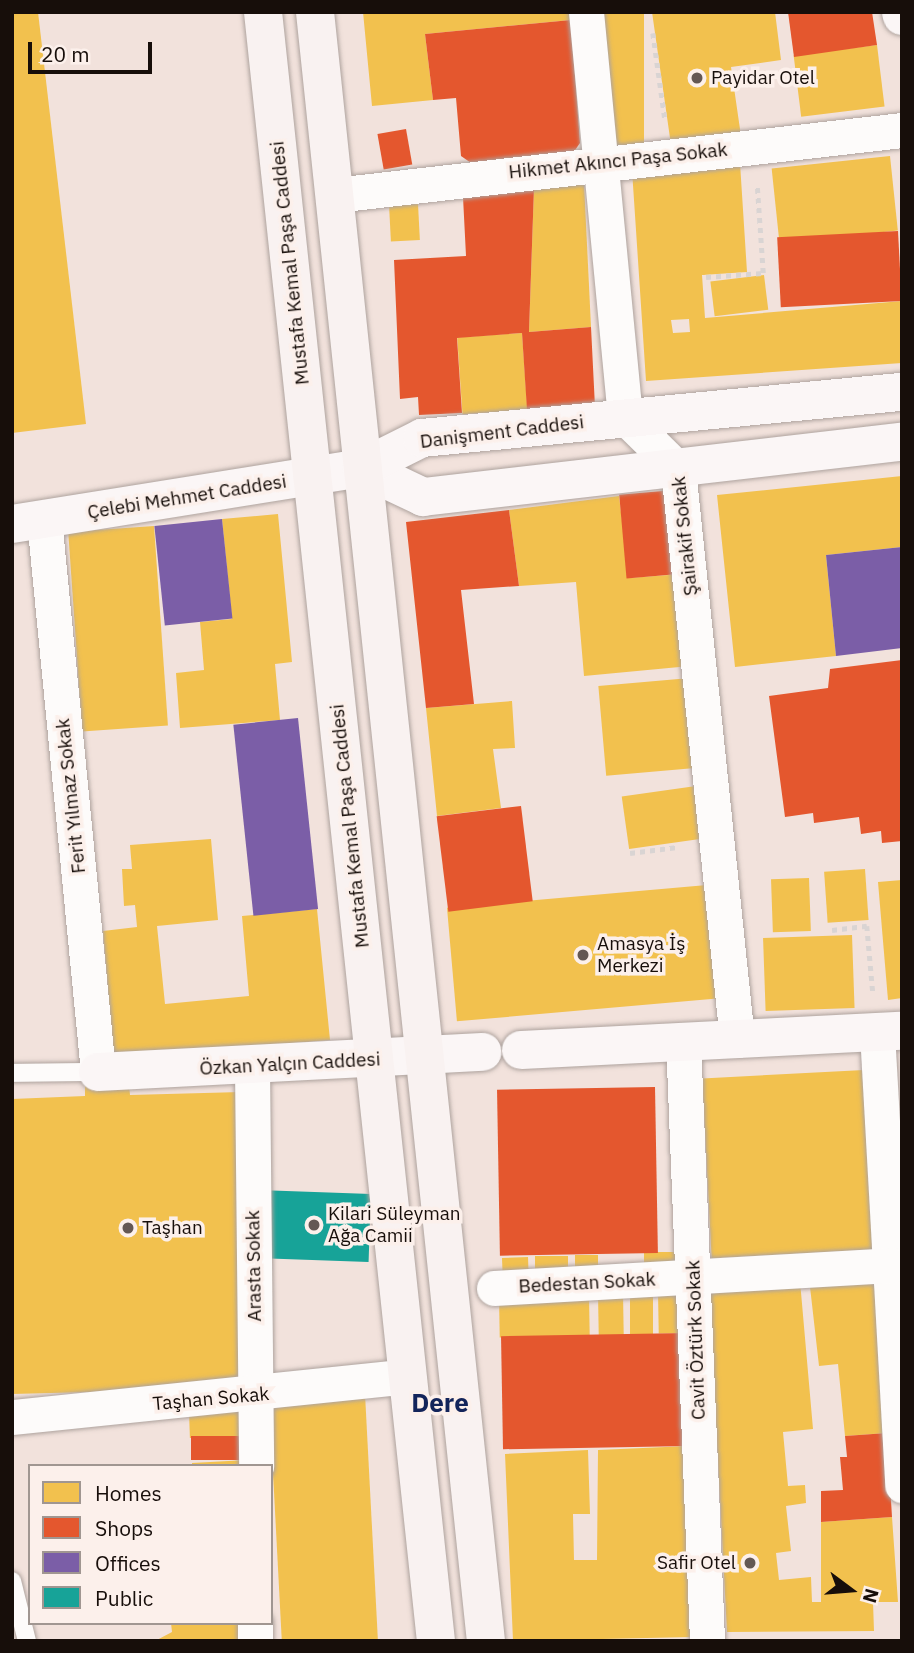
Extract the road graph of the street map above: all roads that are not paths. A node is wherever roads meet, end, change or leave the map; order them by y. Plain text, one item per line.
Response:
1 (263, 12) edge
2 (316, 12) edge
3 (586, 12) edge
4 (902, 130) edge
5 (597, 162) junction
6 (335, 195) junction
7 (902, 392) edge
8 (625, 417) junction
9 (902, 442) edge
10 (362, 468) junction
11 (678, 469) junction
12 (312, 477) junction
13 (28, 522) edge
14 (889, 1032) edge
15 (683, 1040) junction
16 (737, 1040) junction
17 (521, 1050) dead end
18 (482, 1052) dead end
19 (426, 1055) junction
20 (375, 1060) junction
21 (252, 1067) junction
22 (98, 1072) junction
23 (12, 1073) edge
24 (890, 1265) junction
25 (694, 1276) junction
26 (494, 1288) dead end
27 (408, 1376) junction
28 (256, 1395) junction
29 (12, 1417) edge
30 (256, 1464) edge
31 (902, 1485) edge
32 (12, 1581) edge
33 (27, 1641) edge
34 (436, 1641) edge
35 (486, 1641) edge
36 (707, 1641) edge

1 - 12 main road, Mustafa Kemal Paşa Caddesi
2 - 6 main road
3 - 5 street
4 - 5 street, Hikmet Akıncı Paşa Sokak
5 - 6 street, Hikmet Akıncı Paşa Sokak
5 - 8 street
6 - 10 main road
7 - 8 street, Danişment Caddesi
8 - 10 street, Danişment Caddesi
8 - 11 street, Şairakif Sokak
9 - 11 street
10 - 11 street
10 - 12 street, Çelebi Mehmet Caddesi
10 - 19 main road
11 - 16 street, Şairakif Sokak
12 - 13 street, Çelebi Mehmet Caddesi
12 - 20 main road, Mustafa Kemal Paşa Caddesi
13 - 22 street, Ferit Yılmaz Sokak
14 - 16 street
14 - 24 street
15 - 16 street
15 - 17 street
15 - 25 street, Cavit Öztürk Sokak
18 - 19 street, Özkan Yalçın Caddesi
19 - 20 street, Özkan Yalçın Caddesi
19 - 35 main road
20 - 21 street, Özkan Yalçın Caddesi
20 - 27 main road, Mustafa Kemal Paşa Caddesi
21 - 22 street, Özkan Yalçın Caddesi
21 - 28 street, Arasta Sokak
22 - 23 lane
24 - 25 street, Bedestan Sokak
24 - 31 street
25 - 26 street, Bedestan Sokak
25 - 36 street, Cavit Öztürk Sokak
27 - 28 street, Taşhan Sokak
27 - 34 main road, Mustafa Kemal Paşa Caddesi
28 - 29 street, Taşhan Sokak
28 - 30 street, Arasta Sokak
32 - 33 lane

